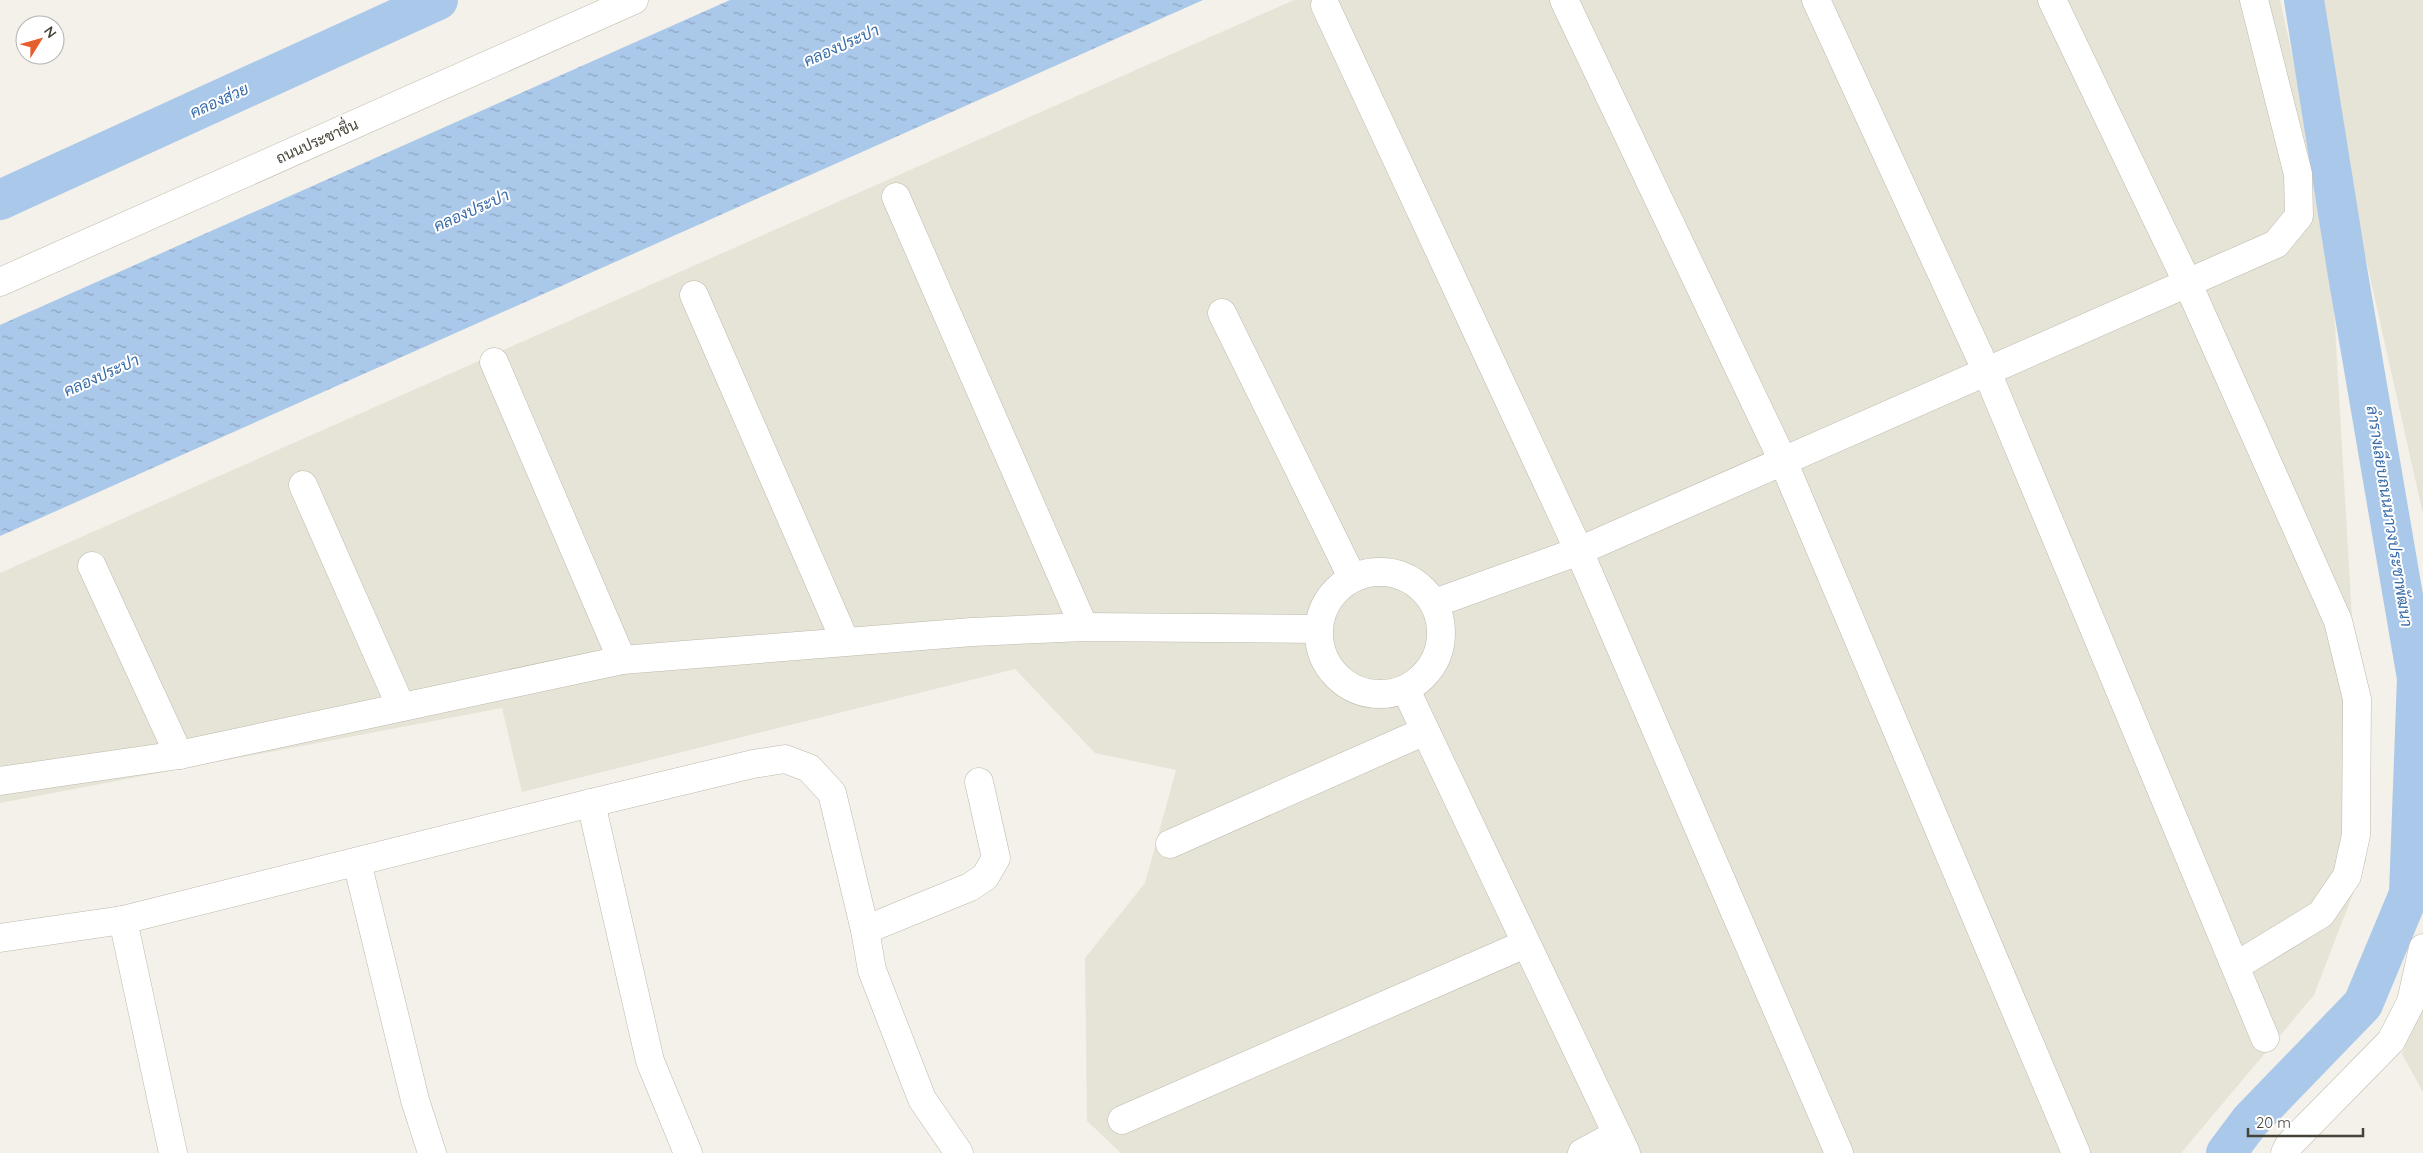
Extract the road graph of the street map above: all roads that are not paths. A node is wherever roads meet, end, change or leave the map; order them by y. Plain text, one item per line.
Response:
1 (634, 0) edge
2 (1564, 0) edge
3 (1816, 0) edge
4 (2052, 0) edge
5 (2254, 0) edge
6 (1325, 5) dead end
7 (896, 197) dead end
8 (0, 282) edge
9 (2188, 284) junction
10 (694, 295) dead end
11 (1222, 313) dead end
12 (494, 362) dead end
13 (1987, 372) junction
14 (1783, 461) junction
15 (303, 485) dead end
16 (1579, 551) junction
17 (92, 566) dead end
18 (1352, 577) junction
19 (1434, 603) junction
20 (1084, 627) junction
21 (1318, 629) junction
22 (845, 641) junction
23 (622, 660) junction
24 (1406, 690) junction
25 (401, 707) junction
26 (1425, 731) junction
27 (179, 755) junction
28 (0, 781) edge
29 (979, 782) dead end
30 (590, 803) junction
31 (1170, 844) dead end
32 (357, 862) junction
33 (123, 920) junction
34 (865, 930) junction
35 (0, 938) edge
36 (1525, 944) junction
37 (2423, 948) edge
38 (2236, 966) junction
39 (2265, 1038) dead end
40 (1122, 1120) dead end
41 (1621, 1144) edge
42 (173, 1153) edge
43 (432, 1153) edge
44 (688, 1153) edge
45 (959, 1153) edge
46 (1582, 1153) edge
47 (1839, 1153) edge
48 (2076, 1153) edge
49 (2285, 1153) edge

1 - 8 street, ถนนประชาชื่น
2 - 14 street
3 - 13 street
4 - 9 street
5 - 9 street
6 - 16 street
7 - 20 street
9 - 13 street
9 - 38 street
10 - 22 street
11 - 18 street
12 - 23 street
13 - 14 street
13 - 38 street
14 - 16 street
14 - 48 street
15 - 25 street
16 - 19 street
16 - 47 street
17 - 27 street
18 - 19 street
18 - 21 street
19 - 24 street
20 - 21 street
20 - 22 street
21 - 24 street
22 - 23 street
23 - 25 street
24 - 26 street
25 - 27 street
26 - 31 street
26 - 36 street
27 - 28 street
29 - 34 street
30 - 32 street
30 - 34 street
30 - 44 street
32 - 33 street
32 - 43 street
33 - 35 street
33 - 42 street
34 - 45 street
36 - 40 street
36 - 41 street
37 - 49 street
38 - 39 street
41 - 46 street

